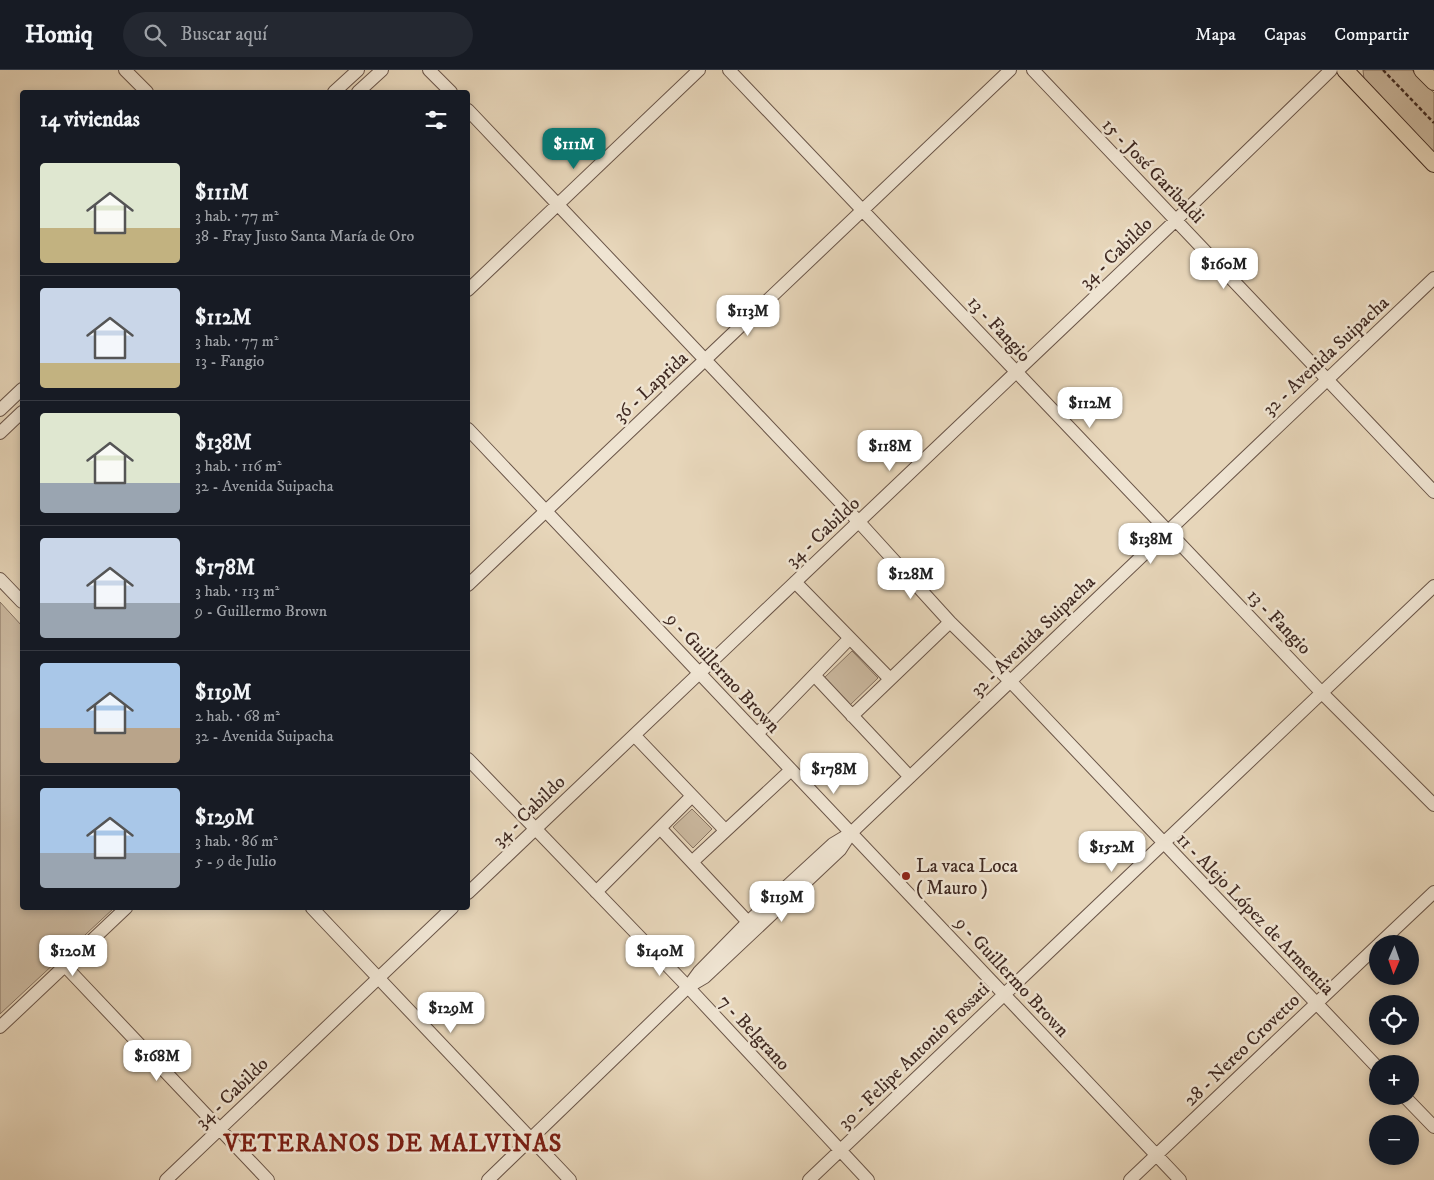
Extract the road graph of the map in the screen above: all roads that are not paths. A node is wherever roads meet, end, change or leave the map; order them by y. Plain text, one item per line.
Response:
1 (125, 70) edge
2 (358, 70) edge
3 (382, 70) edge
4 (429, 70) edge
5 (699, 70) edge
6 (729, 70) edge
7 (1010, 70) edge
8 (1033, 70) edge
9 (1331, 70) edge
10 (1345, 70) edge
11 (1422, 70) edge
12 (1434, 82) edge
13 (145, 90) edge
14 (336, 90) edge
15 (360, 90) edge
16 (448, 90) edge
17 (470, 112) edge
18 (1434, 164) edge
19 (557, 205) junction
20 (863, 210) junction
21 (1176, 220) junction
22 (1434, 278) edge
23 (470, 288) edge
24 (704, 360) junction
25 (1016, 372) junction
26 (1326, 378) junction
27 (20, 391) edge
28 (0, 410) edge
29 (20, 414) edge
30 (470, 430) edge
31 (0, 433) edge
32 (1434, 492) edge
33 (545, 511) junction
34 (858, 522) junction
35 (1167, 531) junction
36 (0, 579) edge
37 (795, 582) junction
38 (470, 583) edge
39 (1434, 586) edge
40 (20, 600) edge
41 (950, 622) junction
42 (850, 638) junction
43 (699, 673) junction
44 (814, 675) junction
45 (890, 678) junction
46 (1010, 681) junction
47 (1322, 693) junction
48 (852, 716) junction
49 (757, 734) junction
50 (634, 735) junction
51 (470, 761) edge
52 (791, 770) junction
53 (910, 777) junction
54 (692, 796) junction
55 (1434, 805) edge
56 (660, 828) junction
57 (534, 830) junction
58 (725, 830) junction
59 (851, 833) junction
60 (1164, 843) junction
61 (692, 862) junction
62 (470, 891) edge
63 (596, 892) junction
64 (1434, 892) edge
65 (124, 910) edge
66 (314, 910) edge
67 (450, 910) edge
68 (748, 922) junction
69 (1388, 935) edge
70 (1369, 953) edge
71 (65, 966) junction
72 (379, 978) junction
73 (688, 987) junction
74 (1004, 994) junction
75 (1316, 1003) junction
76 (0, 1027) edge
77 (1369, 1059) edge
78 (1412, 1105) edge
79 (1434, 1128) edge
80 (220, 1129) junction
81 (532, 1139) junction
82 (840, 1151) junction
83 (1156, 1155) junction
84 (166, 1180) edge
85 (268, 1180) edge
86 (488, 1180) edge
87 (570, 1180) edge
88 (809, 1180) edge
89 (868, 1180) edge
90 (1130, 1180) edge
91 (1180, 1180) edge

1 - 13 street
2 - 14 street
3 - 15 street
4 - 16 street
5 - 19 street
6 - 20 street, 13 - Fangio
7 - 20 street, 36 - Laprida
8 - 21 street, 15 - José Garibaldi
9 - 21 street, 34 - Cabildo
10 - 18 main road
11 - 12 main road
17 - 19 street, 11 - Alejo López de Armentia
19 - 23 street
19 - 24 street, 11 - Alejo López de Armentia
20 - 24 street, 36 - Laprida
20 - 25 street, 13 - Fangio
21 - 25 street, 34 - Cabildo
21 - 26 street, 15 - José Garibaldi
22 - 26 street, 32 - Avenida Suipacha
24 - 33 street, 36 - Laprida
24 - 34 street, 11 - Alejo López de Armentia
25 - 34 street, 34 - Cabildo
25 - 35 street, 13 - Fangio
26 - 32 street, 15 - José Garibaldi
26 - 35 street, 32 - Avenida Suipacha
27 - 28 street
29 - 31 street
30 - 33 street, 9 - Guillermo Brown
33 - 38 street, 36 - Laprida
33 - 43 street, 9 - Guillermo Brown
34 - 37 street, 34 - Cabildo
34 - 41 street, 11 - Alejo López de Armentia
35 - 46 street, 32 - Avenida Suipacha
35 - 47 street, 13 - Fangio
36 - 40 street
37 - 42 street
37 - 43 street, 34 - Cabildo
39 - 47 street, 30 - Felipe Antonio Fossati
41 - 45 street
41 - 46 street, 11 - Alejo López de Armentia
42 - 44 street
42 - 45 street
43 - 49 street, 9 - Guillermo Brown
43 - 50 street, 34 - Cabildo
44 - 48 street
44 - 49 street
45 - 48 street
46 - 53 street, 32 - Avenida Suipacha
46 - 60 street, 11 - Alejo López de Armentia
47 - 55 street, 13 - Fangio
47 - 60 street, 30 - Felipe Antonio Fossati
48 - 53 street
49 - 52 street, 9 - Guillermo Brown
50 - 54 street
50 - 57 street, 34 - Cabildo
51 - 57 street, 7 - Belgrano
52 - 58 street
52 - 59 street, 9 - Guillermo Brown
53 - 59 street, 32 - Avenida Suipacha
54 - 56 street
54 - 58 street
56 - 61 street
56 - 63 street
57 - 62 street, 34 - Cabildo
57 - 63 street, 7 - Belgrano
58 - 61 street
59 - 68 street, 32 - Avenida Suipacha
59 - 73 street, 32 - Avenida Suipacha
59 - 74 street, 9 - Guillermo Brown
60 - 74 street, 30 - Felipe Antonio Fossati
60 - 75 street, 11 - Alejo López de Armentia
61 - 68 street
63 - 73 street, 7 - Belgrano
64 - 69 street, 28 - Nereo Crovetto
65 - 71 street
66 - 72 street
67 - 72 street, 34 - Cabildo
68 - 73 street, 32 - Avenida Suipacha
70 - 75 street, 28 - Nereo Crovetto
71 - 76 street
71 - 80 street
72 - 80 street, 34 - Cabildo
72 - 81 street
73 - 81 street, 32 - Avenida Suipacha
73 - 82 street, 7 - Belgrano
74 - 82 street, 30 - Felipe Antonio Fossati
74 - 83 street, 9 - Guillermo Brown
75 - 77 street, 11 - Alejo López de Armentia
75 - 83 street, 28 - Nereo Crovetto
78 - 79 street
80 - 84 street, 34 - Cabildo
80 - 85 street
81 - 86 street, 32 - Avenida Suipacha
81 - 87 street
82 - 88 street, 30 - Felipe Antonio Fossati
82 - 89 street, 7 - Belgrano
83 - 90 street, 28 - Nereo Crovetto
83 - 91 street, 9 - Guillermo Brown

